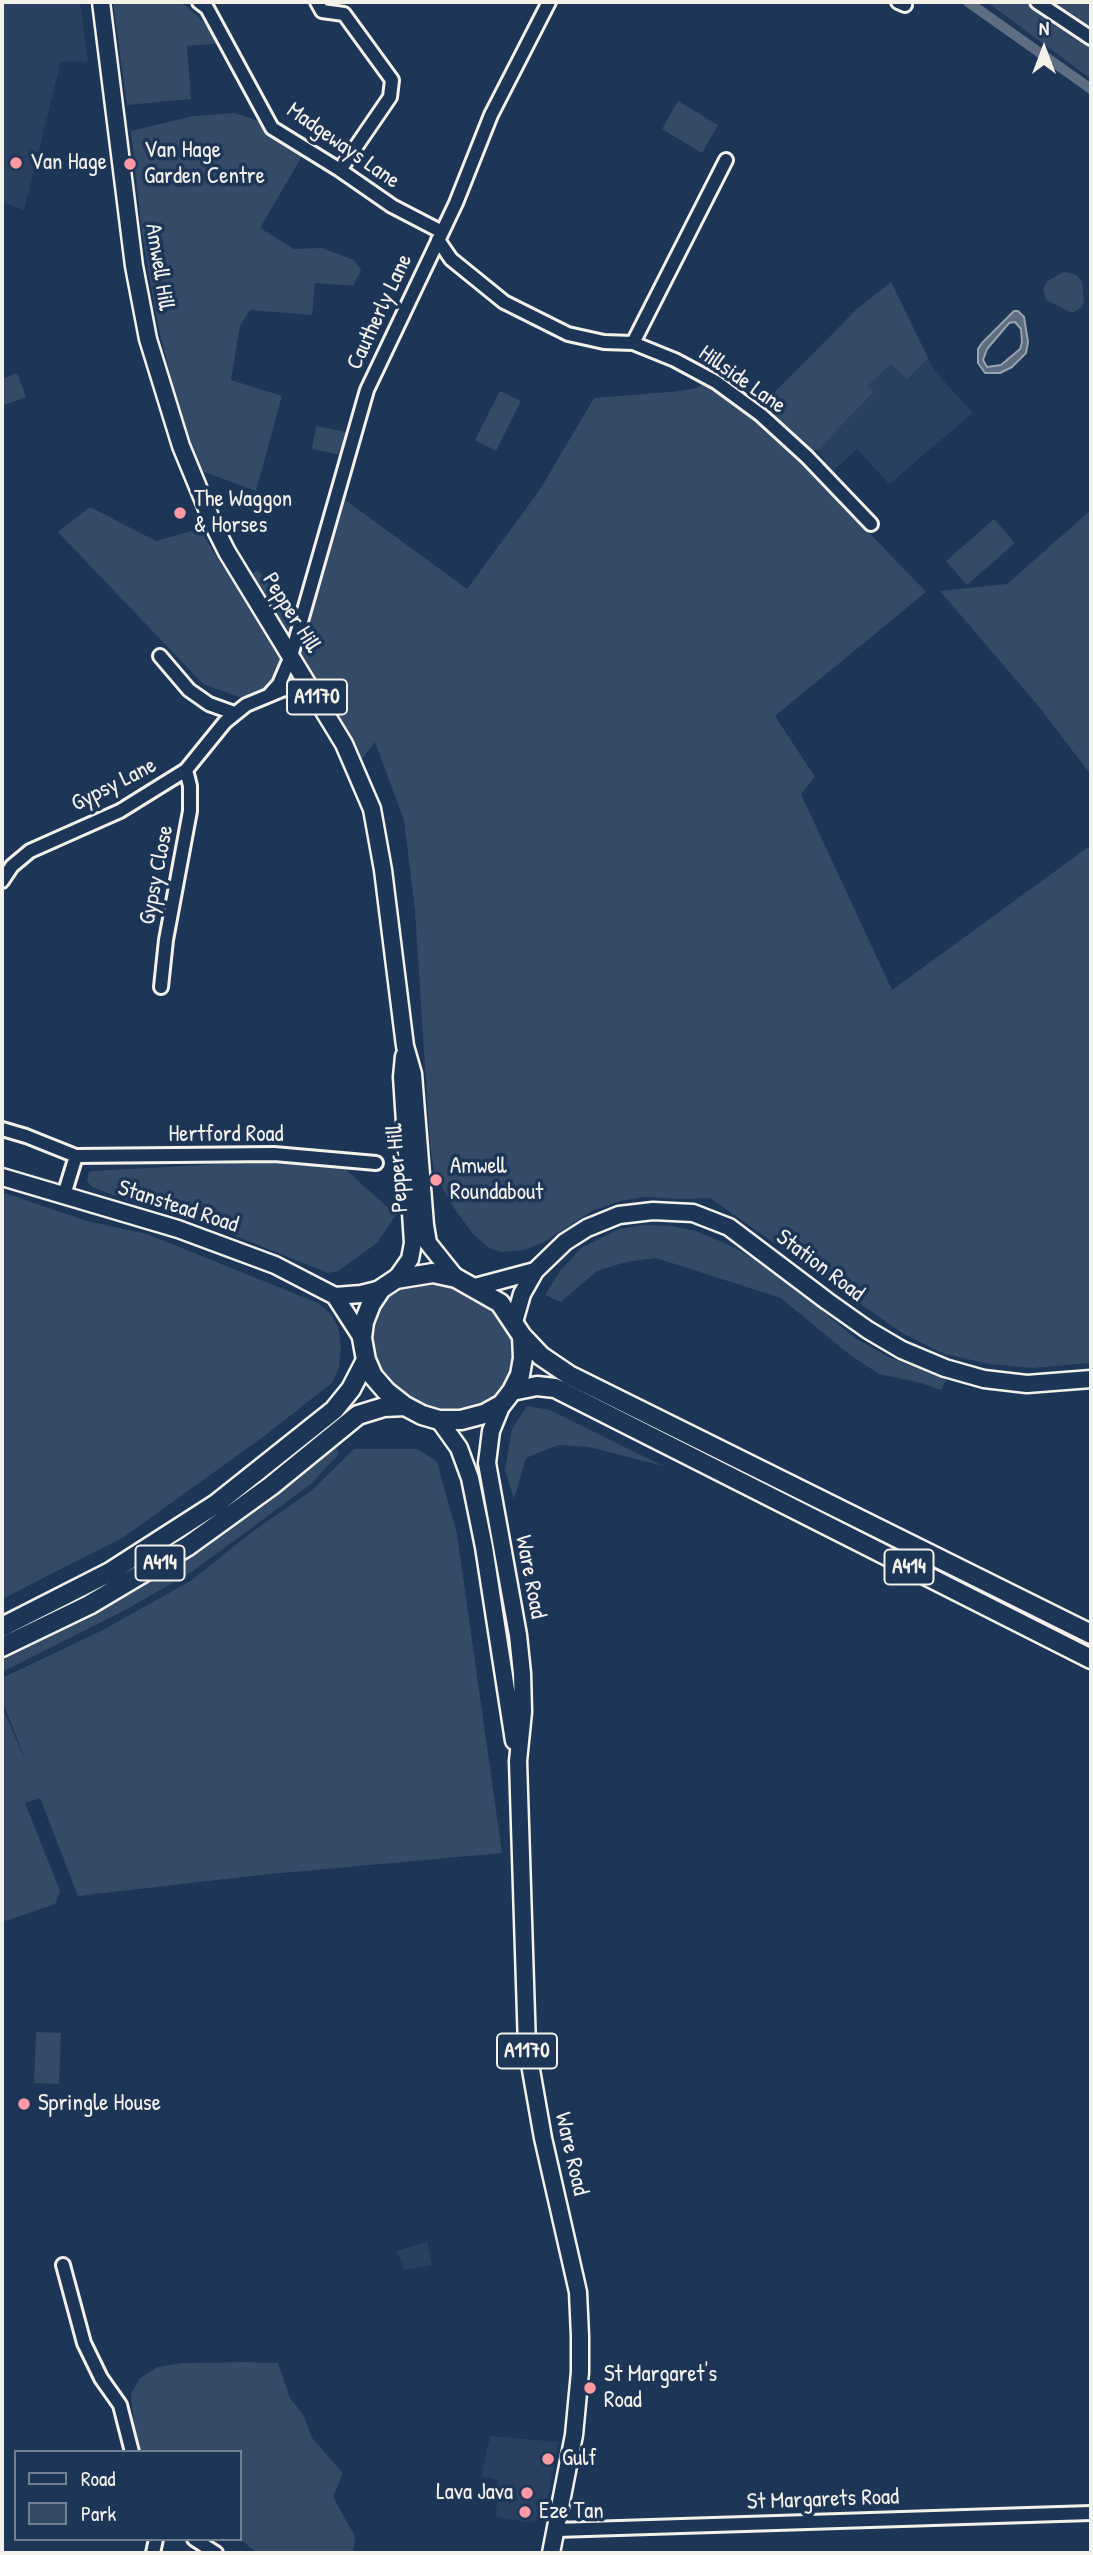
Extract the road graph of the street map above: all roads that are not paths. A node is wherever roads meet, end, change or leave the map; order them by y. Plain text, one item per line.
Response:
1 (101, 2) edge
2 (199, 2) edge
3 (317, 2) edge
4 (549, 2) edge
5 (1037, 2) edge
6 (346, 8) edge
7 (1091, 38) edge
8 (726, 160) dead end
9 (340, 170) junction
10 (440, 236) junction
11 (428, 260) junction
12 (451, 260) junction
13 (633, 343) junction
14 (157, 370) joint
15 (871, 524) dead end
16 (160, 656) dead end
17 (291, 656) junction
18 (309, 684) junction
19 (270, 694) junction
20 (234, 713) junction
21 (186, 770) junction
22 (2, 881) edge
23 (161, 987) dead end
24 (405, 1046) junction
25 (2, 1129) edge
26 (76, 1156) junction
27 (376, 1163) dead end
28 (2, 1177) edge
29 (64, 1195) junction
30 (535, 1271) junction
31 (456, 1278) junction
32 (389, 1284) junction
33 (475, 1287) junction
34 (335, 1296) junction
35 (518, 1329) junction
36 (362, 1338) junction
37 (366, 1360) junction
38 (1091, 1379) edge
39 (507, 1398) junction
40 (405, 1406) junction
41 (439, 1420) junction
42 (2, 1627) edge
43 (1091, 1634) edge
44 (2, 1647) edge
45 (1091, 1658) edge
46 (518, 1761) junction
47 (63, 2265) dead end
48 (131, 2450) edge
49 (1091, 2513) edge
50 (556, 2530) junction
51 (197, 2541) edge
52 (216, 2553) edge
53 (551, 2553) edge

1 - 14 main road, Amwell Hill / A1170
2 - 9 street, Madgeways Lane
3 - 6 street
4 - 10 street, Cautherly Lane
5 - 7 street
6 - 9 street
8 - 13 street
9 - 10 street, Madgeways Lane
10 - 11 street, Cautherly Lane
10 - 12 street, Hillside Lane
11 - 12 street
11 - 17 street, Cautherly Lane
12 - 13 street, Hillside Lane
13 - 15 street, Hillside Lane
14 - 17 main road, Pepper Hill / A1170
16 - 20 street
17 - 18 main road, Pepper Hill / A1170
17 - 19 street
18 - 19 street, Gypsy Lane
18 - 24 main road, Pepper Hill / A1170
19 - 20 street, Gypsy Lane
20 - 21 street, Gypsy Lane
21 - 22 street, Gypsy Lane
21 - 23 street, Gypsy Close
24 - 31 main road, Pepper Hill / A1170
24 - 32 main road, Pepper Hill / A1170
25 - 26 street, Hertford Road
26 - 27 street, Hertford Road
26 - 29 street
28 - 29 main road, Stanstead Road
29 - 34 main road, Stanstead Road
30 - 33 main road, Station Road
30 - 35 main road, Station Road
30 - 38 main road, Station Road
31 - 32 highway
31 - 33 highway
32 - 34 main road
32 - 36 highway
33 - 35 highway
34 - 36 main road, Stanstead Road
35 - 39 highway
35 - 43 highway, A414
36 - 37 highway
37 - 40 highway
37 - 42 highway, A414
39 - 41 highway
39 - 45 highway, A414
39 - 46 main road, Ware Road / A1170
40 - 41 highway
40 - 44 highway, A414
41 - 46 main road, Ware Road / A1170
46 - 50 main road, Ware Road / A1170
47 - 48 street
49 - 50 street, St Margarets Road
50 - 53 main road, Ware Road / A1170
51 - 52 street

